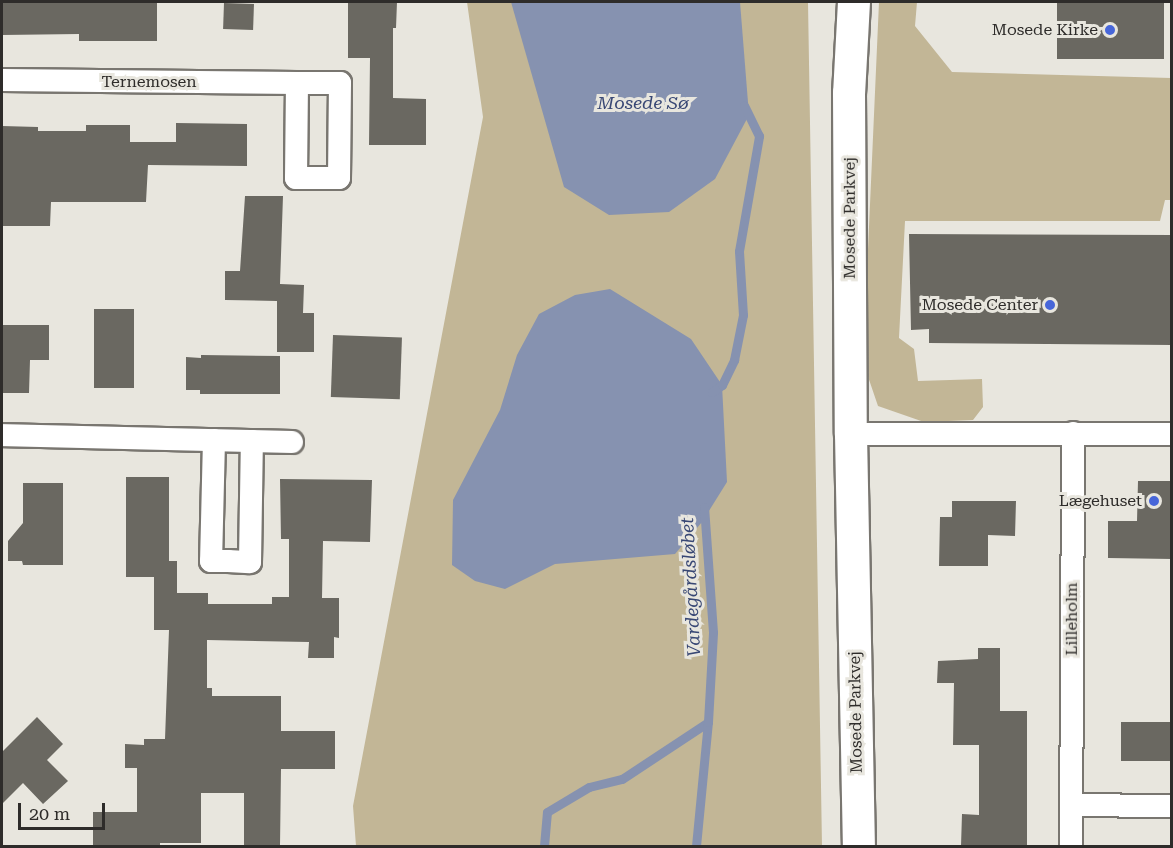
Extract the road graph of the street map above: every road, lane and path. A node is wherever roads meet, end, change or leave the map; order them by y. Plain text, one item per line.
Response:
1 (854, 2) edge
2 (2, 80) edge
3 (297, 83) dead end
4 (1073, 433) junction
5 (851, 434) junction
6 (1172, 434) edge
7 (2, 435) edge
8 (214, 440) junction
9 (252, 441) junction
10 (292, 442) dead end
11 (1071, 805) junction
12 (1172, 806) edge
13 (859, 846) edge
14 (1071, 846) edge

1 - 5 street, Mosede Parkvej
2 - 3 street, Ternemosen
4 - 5 street
4 - 6 street
4 - 11 street, Lilleholm
5 - 13 street, Mosede Parkvej
7 - 8 street
8 - 9 street
8 - 9 street
9 - 10 street
11 - 12 street
11 - 14 street, Lilleholm

